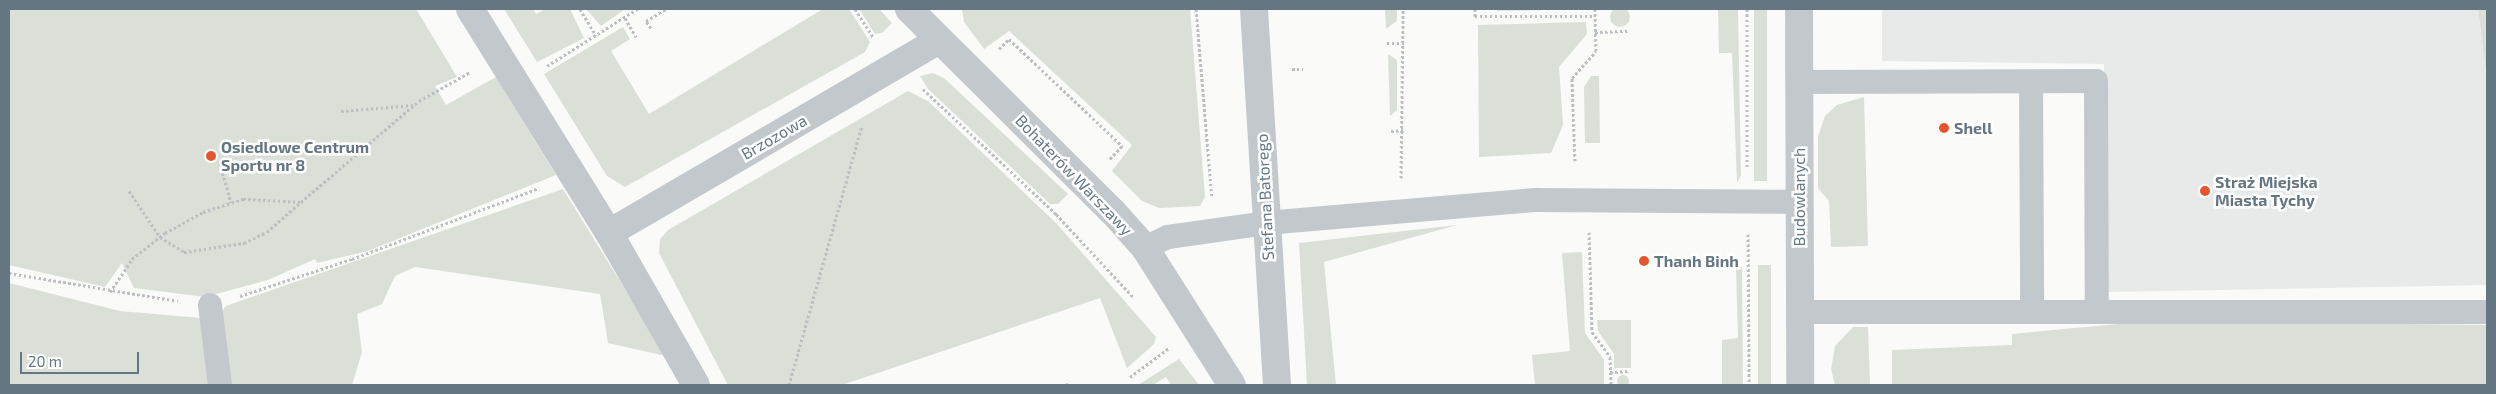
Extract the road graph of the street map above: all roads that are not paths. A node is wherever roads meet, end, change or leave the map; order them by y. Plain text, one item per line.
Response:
1 (470, 9) edge
2 (909, 9) edge
3 (1254, 9) edge
4 (1799, 9) edge
5 (939, 40) junction
6 (1800, 82) junction
7 (2031, 82) junction
8 (1798, 202) junction
9 (1266, 223) junction
10 (609, 233) junction
11 (1145, 248) junction
12 (210, 305) road end
13 (2097, 310) junction
14 (2032, 311) junction
15 (1800, 312) junction
16 (2487, 312) edge
17 (220, 385) edge
18 (696, 385) edge
19 (1232, 385) edge
20 (1277, 385) edge
21 (1800, 385) edge

1 - 10 street
2 - 5 street, Bohaterów Warszawy
3 - 9 street, Stefana Batorego
4 - 6 street, Budowlanych
5 - 10 street, Brzozowa
5 - 11 street, Bohaterów Warszawy
6 - 7 lane
6 - 8 street, Budowlanych
7 - 13 lane
7 - 14 lane
8 - 9 lane
8 - 15 street, Budowlanych
9 - 11 lane
9 - 20 street, Stefana Batorego
10 - 18 street
11 - 19 street, Bohaterów Warszawy
12 - 17 lane
13 - 14 lane
13 - 16 lane
14 - 15 lane
15 - 21 street, Budowlanych

